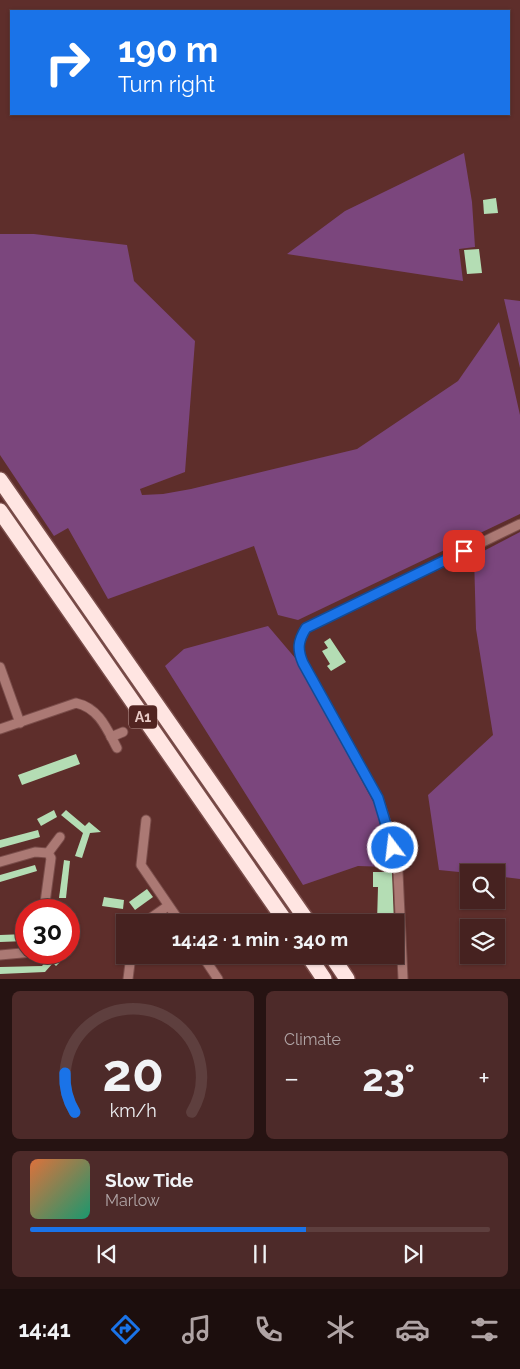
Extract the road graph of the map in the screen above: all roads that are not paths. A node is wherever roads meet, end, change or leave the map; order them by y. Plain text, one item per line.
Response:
1 (0, 480) edge
2 (0, 511) edge
3 (520, 524) edge
4 (0, 667) edge
5 (20, 723) junction
6 (0, 729) edge
7 (123, 732) dead end
8 (111, 737) junction
9 (117, 748) dead end
10 (146, 820) dead end
11 (60, 837) dead end
12 (48, 853) junction
13 (0, 862) edge
14 (46, 899) edge
15 (168, 906) junction
16 (156, 914) edge
17 (174, 914) edge
18 (280, 914) edge
19 (302, 914) edge
20 (15, 953) edge
21 (0, 954) edge
22 (130, 964) edge
23 (206, 964) edge
24 (314, 964) edge
25 (337, 964) edge
26 (346, 976) edge
27 (213, 977) edge
28 (128, 979) edge
29 (324, 979) edge
30 (403, 979) edge

1 - 19 highway, A1
2 - 18 highway, A1
3 - 30 street
4 - 5 street
5 - 6 street
5 - 8 street
7 - 8 street
8 - 9 street
10 - 15 street
11 - 12 street
12 - 13 street
12 - 14 street
15 - 16 street
15 - 17 street
20 - 21 street
22 - 28 street
23 - 27 street
24 - 29 highway
25 - 26 highway

